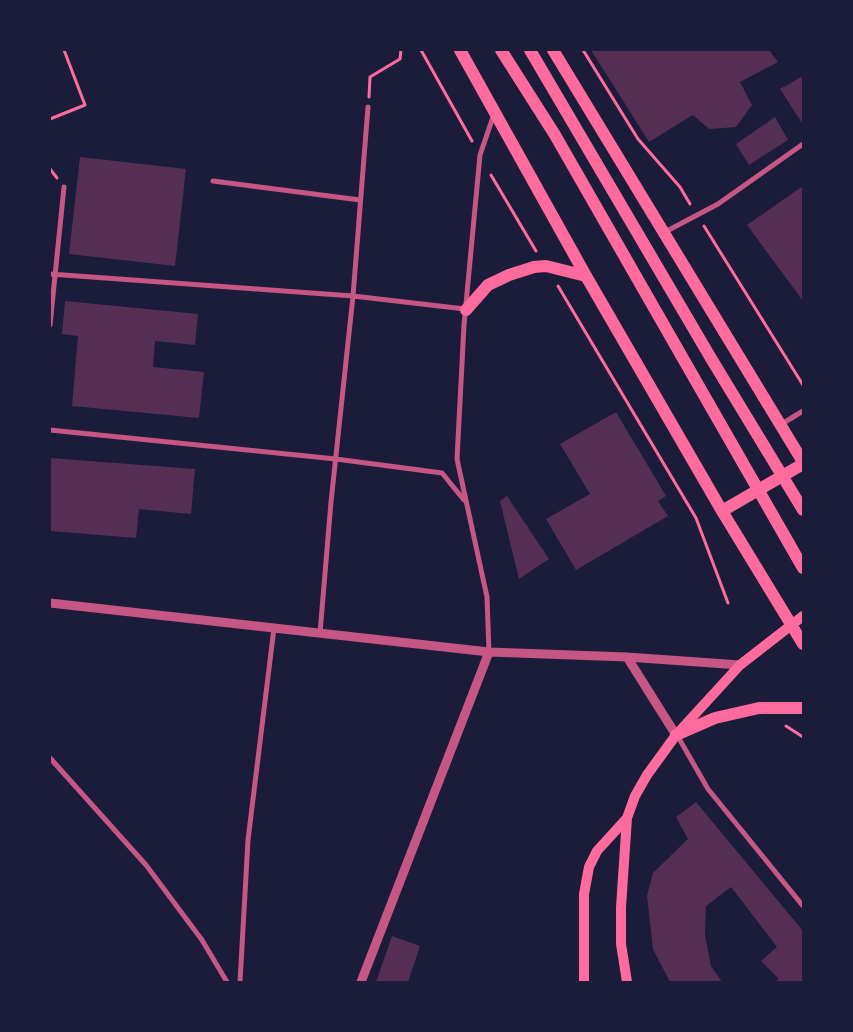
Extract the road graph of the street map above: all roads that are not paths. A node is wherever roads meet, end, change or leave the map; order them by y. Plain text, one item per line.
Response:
1 (460, 50) edge
2 (501, 50) edge
3 (530, 50) edge
4 (553, 50) edge
5 (368, 107) road end
6 (494, 111) junction
7 (803, 144) edge
8 (213, 181) dead end
9 (64, 187) dead end
10 (360, 200) junction
11 (663, 233) junction
12 (53, 274) edge
13 (586, 276) junction
14 (353, 296) junction
15 (466, 310) junction
16 (50, 326) edge
17 (803, 411) edge
18 (779, 425) junction
19 (50, 430) edge
20 (336, 459) junction
21 (803, 463) edge
22 (465, 501) junction
23 (803, 510) edge
24 (722, 512) junction
25 (803, 568) edge
26 (50, 603) edge
27 (803, 616) edge
28 (792, 625) junction
29 (274, 628) junction
30 (320, 633) junction
31 (803, 644) edge
32 (489, 652) junction
33 (628, 657) junction
34 (740, 665) junction
35 (803, 708) edge
36 (676, 735) junction
37 (50, 758) edge
38 (627, 818) junction
39 (803, 906) edge
40 (227, 982) edge
41 (240, 982) edge
42 (361, 982) edge
43 (584, 982) edge
44 (627, 982) edge

1 - 6 main road
2 - 25 main road
3 - 23 main road
4 - 11 main road
5 - 10 street
6 - 13 main road
6 - 15 street
7 - 11 street
8 - 10 street
9 - 12 street
10 - 14 street
11 - 18 main road
12 - 14 street
12 - 16 street
13 - 15 main road
13 - 24 main road
14 - 15 street
14 - 20 street
15 - 22 street
17 - 18 street
18 - 21 main road
19 - 20 street
20 - 22 street
20 - 30 street
21 - 24 main road
22 - 32 street
24 - 28 main road
26 - 29 street
27 - 28 main road
28 - 31 main road
28 - 34 main road
29 - 30 street
29 - 41 street
30 - 32 street
32 - 33 street
32 - 42 street
33 - 34 street
33 - 36 street
34 - 36 main road
35 - 36 main road
36 - 38 main road
36 - 39 street
37 - 40 street
38 - 43 main road
38 - 44 main road

